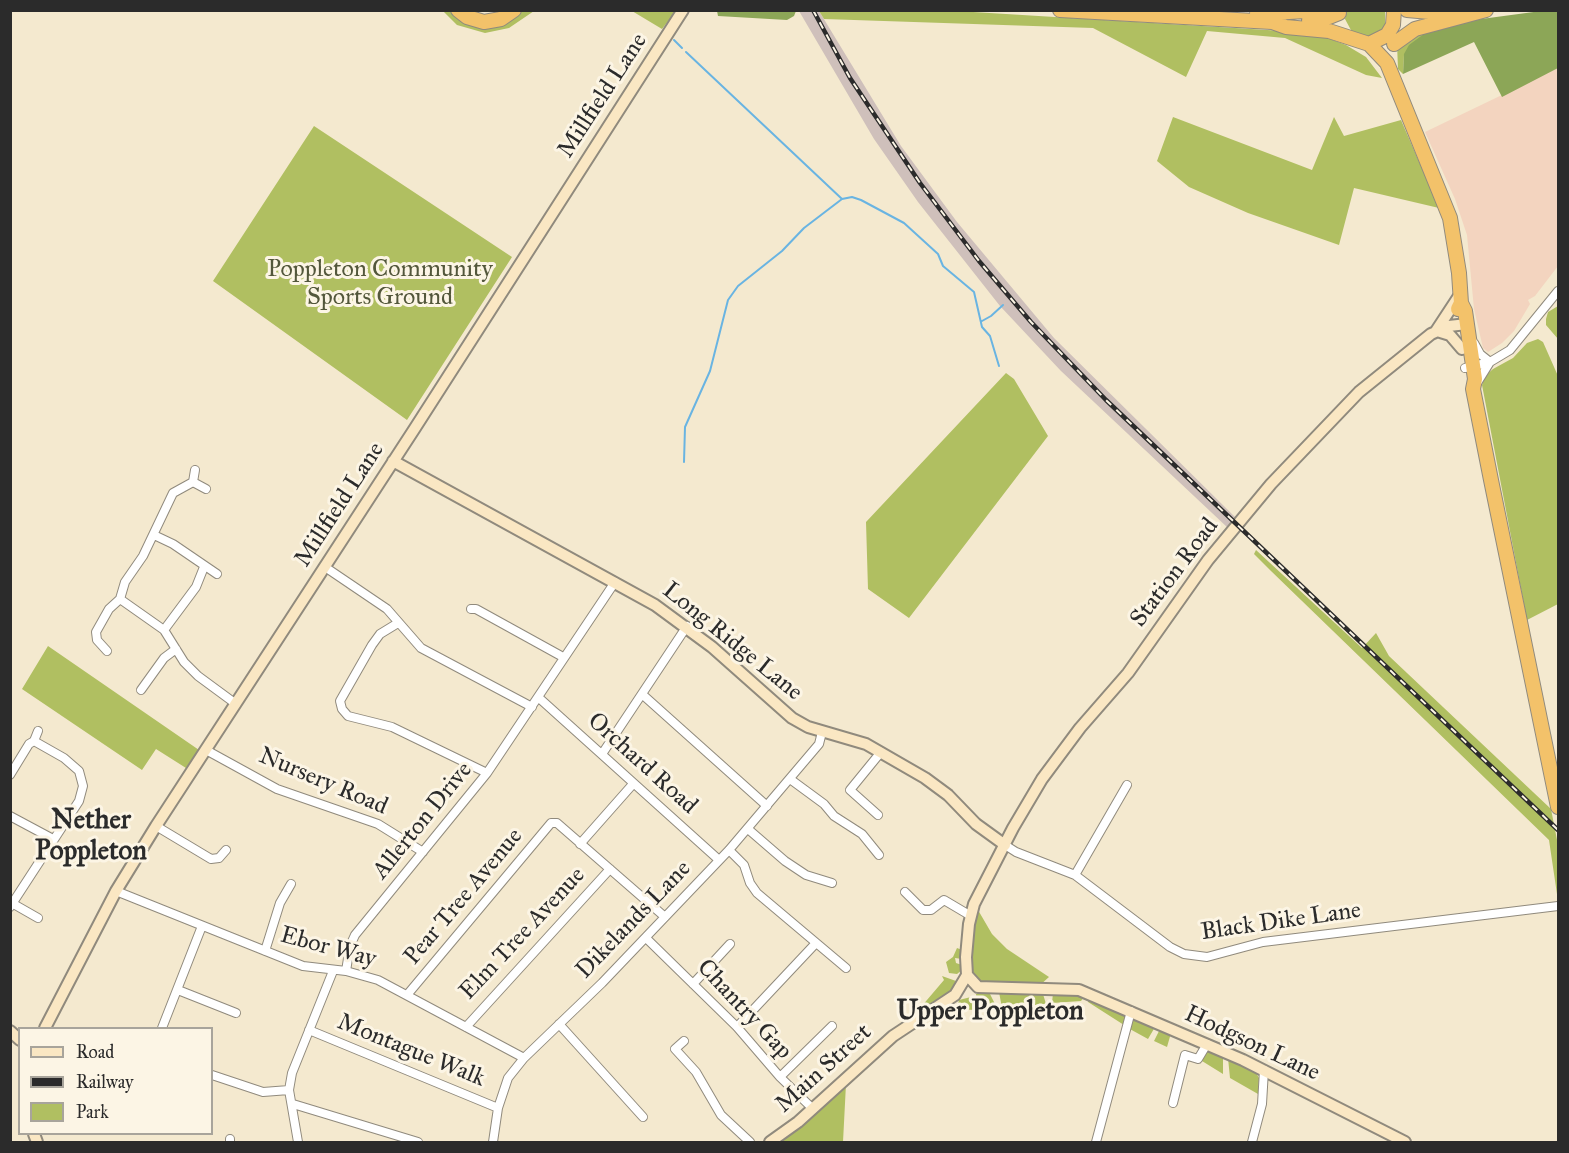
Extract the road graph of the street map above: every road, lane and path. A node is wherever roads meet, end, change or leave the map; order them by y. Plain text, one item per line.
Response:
1 (458, 10) edge
2 (514, 10) edge
3 (683, 10) edge
4 (1060, 10) edge
5 (1321, 10) edge
6 (1394, 10) edge
7 (1407, 10) edge
8 (1478, 10) edge
9 (1485, 10) edge
10 (1340, 12) edge
11 (1452, 14) junction
12 (1247, 20) junction
13 (1272, 22) junction
14 (1393, 26) junction
15 (1348, 39) junction
16 (1369, 44) junction
17 (1394, 44) junction
18 (1395, 81) junction
19 (1558, 291) edge
20 (1460, 298) junction
21 (1464, 326) junction
22 (1436, 331) junction
23 (1462, 349) junction
24 (1490, 362) junction
25 (1469, 367) junction
26 (1473, 390) junction
27 (393, 461) junction
28 (195, 470) dead end
29 (193, 482) junction
30 (206, 489) dead end
31 (154, 535) junction
32 (204, 567) junction
33 (325, 567) junction
34 (217, 574) dead end
35 (615, 582) junction
36 (120, 599) junction
37 (471, 609) dead end
38 (399, 623) junction
39 (687, 626) junction
40 (164, 630) junction
41 (176, 649) junction
42 (107, 651) dead end
43 (563, 657) junction
44 (141, 690) dead end
45 (643, 695) junction
46 (538, 698) junction
47 (236, 704) junction
48 (532, 707) junction
49 (38, 731) dead end
50 (822, 732) junction
51 (34, 741) junction
52 (206, 750) junction
53 (881, 752) junction
54 (602, 754) junction
55 (487, 773) junction
56 (10, 775) edge
57 (790, 779) junction
58 (633, 784) junction
59 (1127, 785) dead end
60 (1558, 799) edge
61 (767, 806) junction
62 (878, 815) dead end
63 (10, 816) edge
64 (156, 826) junction
65 (748, 829) junction
66 (53, 839) junction
67 (580, 844) junction
68 (1005, 845) junction
69 (226, 850) dead end
70 (729, 850) junction
71 (423, 852) junction
72 (879, 855) dead end
73 (719, 860) junction
74 (610, 869) junction
75 (1075, 875) junction
76 (832, 883) dead end
77 (291, 884) dead end
78 (116, 891) junction
79 (906, 892) dead end
80 (11, 904) edge
81 (1558, 906) edge
82 (971, 916) junction
83 (665, 917) junction
84 (38, 918) dead end
85 (202, 926) junction
86 (646, 938) junction
87 (816, 943) junction
88 (730, 944) dead end
89 (265, 951) junction
90 (846, 968) dead end
91 (333, 971) junction
92 (346, 971) junction
93 (967, 975) junction
94 (693, 984) junction
95 (985, 989) junction
96 (178, 990) junction
97 (955, 995) junction
98 (407, 996) junction
99 (1131, 1011) junction
100 (236, 1013) dead end
101 (559, 1024) junction
102 (832, 1026) dead end
103 (46, 1027) edge
104 (163, 1027) edge
105 (466, 1027) junction
106 (737, 1027) junction
107 (309, 1030) junction
108 (684, 1041) dead end
109 (1207, 1044) junction
110 (524, 1059) junction
111 (1264, 1070) junction
112 (213, 1075) edge
113 (780, 1077) junction
114 (290, 1090) junction
115 (1173, 1103) dead end
116 (293, 1104) junction
117 (498, 1108) junction
118 (813, 1109) junction
119 (643, 1117) dead end
120 (298, 1143) edge
121 (418, 1143) edge
122 (493, 1143) edge
123 (750, 1143) edge
124 (770, 1143) edge
125 (1096, 1143) edge
126 (1252, 1143) edge
127 (1405, 1143) edge

1 - 2 highway
3 - 27 street, Millfield Lane
4 - 12 highway
5 - 12 highway
6 - 14 highway
7 - 11 highway
8 - 11 highway
9 - 17 highway
10 - 13 highway
10 - 15 highway
11 - 14 highway
12 - 13 highway
13 - 15 highway
14 - 16 highway
14 - 17 highway
15 - 16 highway
15 - 18 highway
16 - 18 highway
17 - 18 highway
18 - 20 highway
19 - 24 street
20 - 21 highway
20 - 22 street
21 - 22 street, Station Road
21 - 23 highway
21 - 24 street
21 - 25 highway
22 - 23 street
22 - 68 street, Station Road
23 - 25 highway
24 - 25 street
24 - 26 street
25 - 26 highway
26 - 60 highway
27 - 33 street, Millfield Lane
27 - 35 street, Long Ridge Lane
28 - 29 street
29 - 30 street
29 - 31 street
31 - 32 street
31 - 36 street
32 - 34 street
32 - 40 street
33 - 38 street
33 - 47 street, Millfield Lane
35 - 39 street, Long Ridge Lane
35 - 43 street, Allerton Drive
36 - 40 street
36 - 42 street
37 - 43 street
38 - 48 street
38 - 55 street
39 - 45 street
39 - 50 street, Long Ridge Lane
40 - 41 street
41 - 44 street
41 - 47 street
43 - 46 street, Allerton Drive
45 - 54 street
45 - 61 street
46 - 48 street, Allerton Drive
46 - 54 street, Orchard Road
47 - 52 street, Millfield Lane
48 - 55 street, Allerton Drive
49 - 51 street
50 - 53 street, Long Ridge Lane
50 - 57 street, Dikelands Lane
51 - 56 street
51 - 66 street
52 - 64 street, Millfield Lane
52 - 71 street, Nursery Road
53 - 62 street
53 - 68 street, Long Ridge Lane
54 - 58 street, Orchard Road
55 - 71 street, Allerton Drive
57 - 61 street, Dikelands Lane
57 - 72 street
58 - 67 street
58 - 73 street, Orchard Road
59 - 75 street
61 - 65 street, Dikelands Lane
63 - 66 street
64 - 69 street
64 - 78 street, Millfield Lane
65 - 70 street, Dikelands Lane
65 - 76 street
66 - 80 street
67 - 74 street
67 - 98 street, Pear Tree Avenue
68 - 75 street, Black Dike Lane
68 - 82 street, Station Road
70 - 73 street, Dikelands Lane
70 - 87 street
71 - 92 street, Allerton Drive
73 - 83 street, Dikelands Lane
74 - 83 street
74 - 105 street, Elm Tree Avenue
75 - 81 street, Black Dike Lane
77 - 89 street
78 - 85 street, Ebor Way
78 - 103 street, Millfield Lane
79 - 82 street
80 - 84 street
82 - 93 street, Station Road
83 - 86 street, Dikelands Lane
85 - 89 street, Ebor Way
85 - 96 street
86 - 94 street, Chantry Gap
86 - 101 street, Dikelands Lane
87 - 90 street
87 - 106 street
88 - 94 street
89 - 91 street, Ebor Way
91 - 92 street, Ebor Way
91 - 107 street
92 - 98 street, Ebor Way
93 - 95 street
93 - 97 street
94 - 106 street, Chantry Gap
95 - 97 street
95 - 99 street, Hodgson Lane
96 - 100 street
96 - 104 street
97 - 118 street, Main Street
98 - 105 street, Ebor Way
99 - 109 street, Hodgson Lane
99 - 125 street
101 - 110 street, Dikelands Lane
101 - 119 street
102 - 113 street
105 - 110 street, Ebor Way
106 - 113 street, Chantry Gap
107 - 114 street
107 - 117 street, Montague Walk
108 - 123 street
109 - 111 street, Hodgson Lane
109 - 115 street
110 - 117 street, Dikelands Lane
111 - 126 street
111 - 127 street, Hodgson Lane
112 - 114 street
113 - 118 street, Chantry Gap
114 - 116 street
116 - 120 street
116 - 121 street
117 - 122 street, Dikelands Lane
118 - 124 street, Main Street

